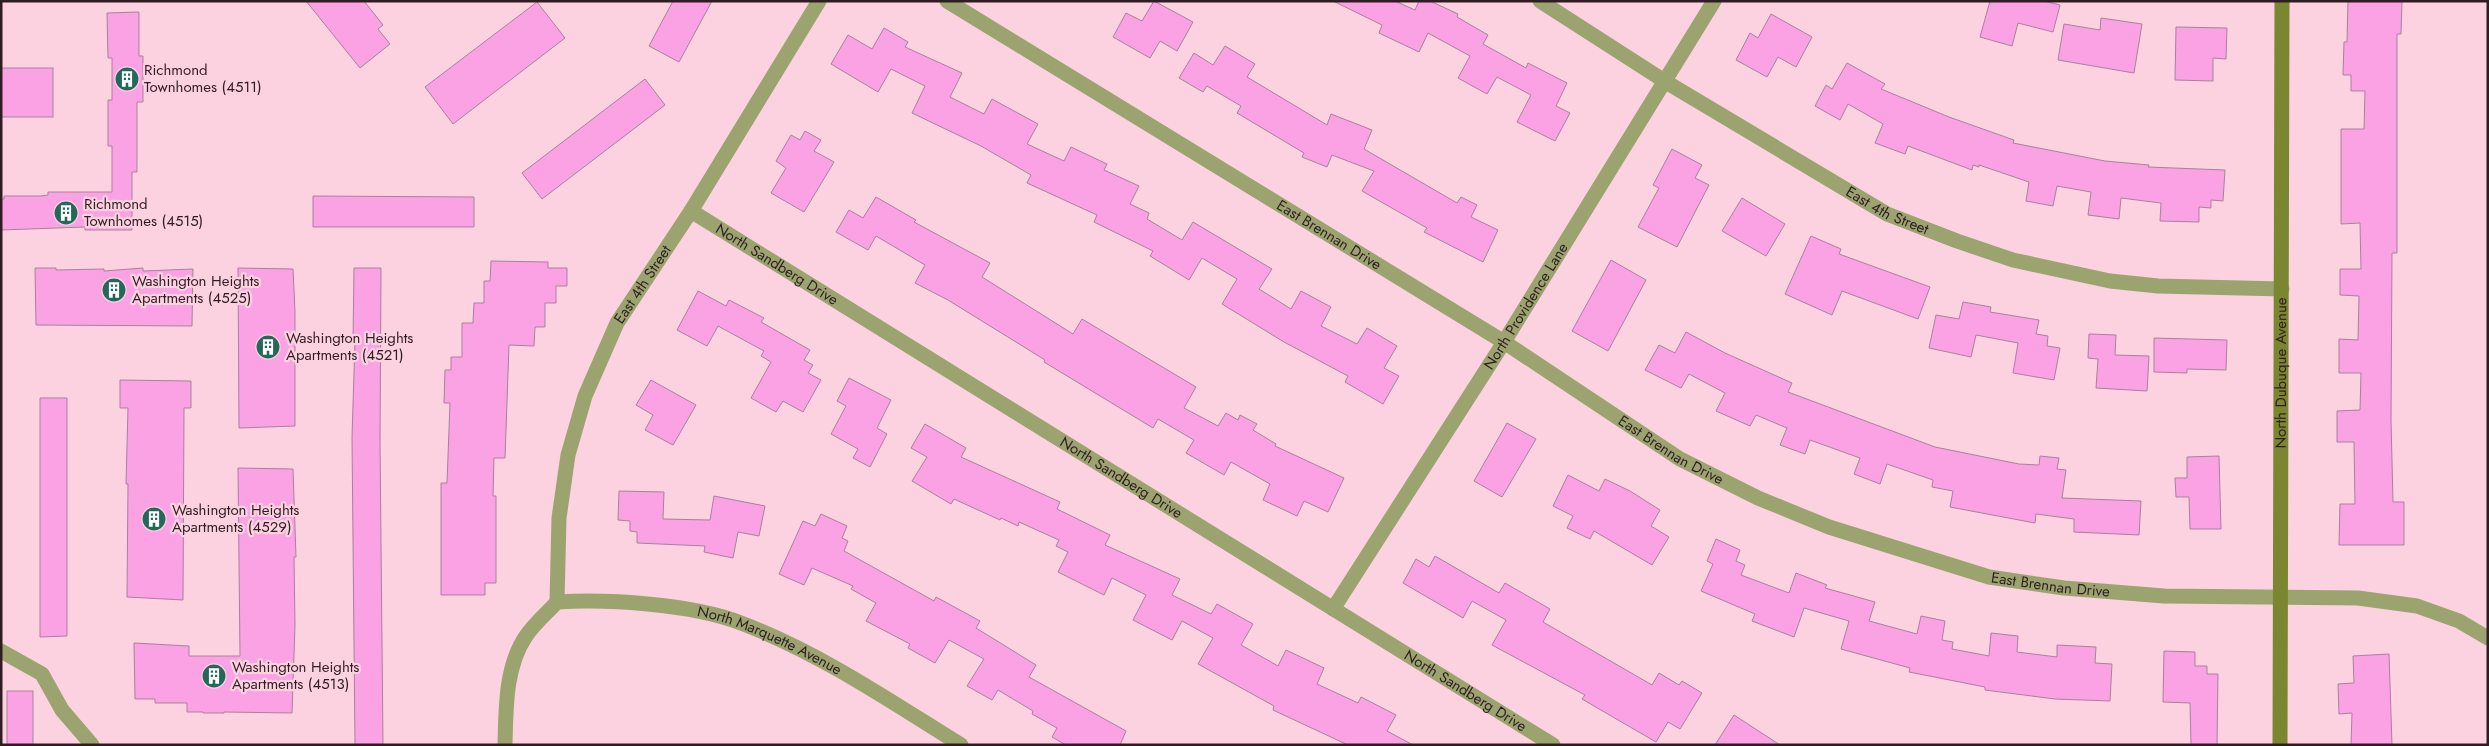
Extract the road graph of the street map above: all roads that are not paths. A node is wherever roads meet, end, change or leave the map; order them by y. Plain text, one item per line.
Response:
1 (819, 1) edge
2 (948, 1) edge
3 (1540, 1) edge
4 (1714, 1) edge
5 (2282, 1) edge
6 (1666, 82) junction
7 (691, 211) junction
8 (2282, 289) junction
9 (1504, 342) junction
10 (2282, 598) junction
11 (557, 602) junction
12 (1333, 609) junction
13 (2488, 638) edge
14 (1, 651) edge
15 (92, 745) edge
16 (506, 745) edge
17 (961, 745) edge
18 (1553, 745) edge
19 (2280, 745) edge

1 - 7 street, East 4th Street
2 - 9 street, East Brennan Drive
3 - 6 street, East 4th Street
4 - 6 street, North Providence Lane
5 - 8 street, North Dubuque Avenue
6 - 8 street, East 4th Street
6 - 9 street, North Providence Lane
7 - 11 street, East 4th Street
7 - 12 street, North Sandberg Drive
8 - 10 street, North Dubuque Avenue
9 - 10 street, East Brennan Drive
9 - 12 street, North Providence Lane
10 - 13 street, East Brennan Drive
10 - 19 street, North Dubuque Avenue
11 - 16 street
11 - 17 street, North Marquette Avenue
12 - 18 street, North Sandberg Drive
14 - 15 street

